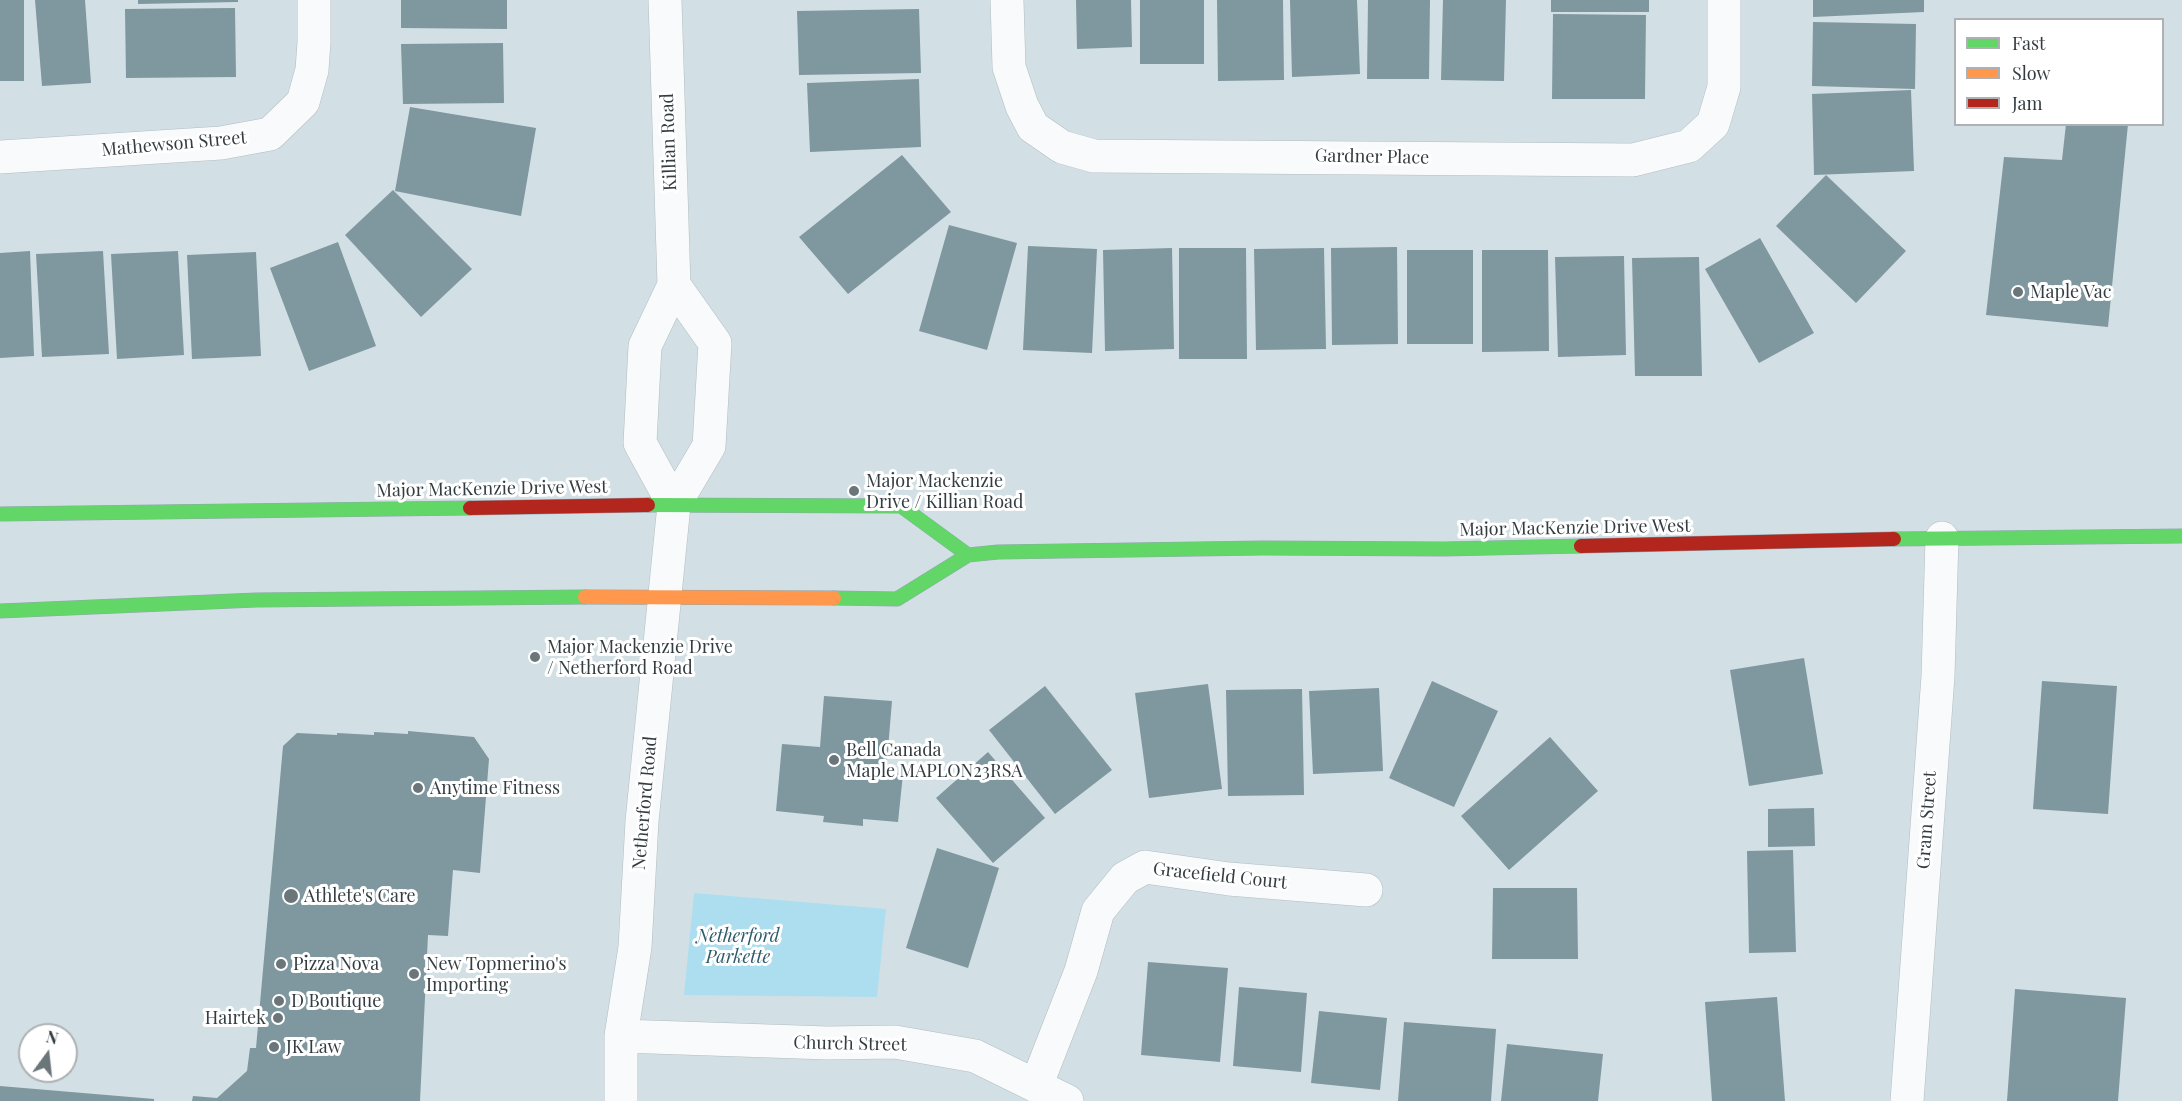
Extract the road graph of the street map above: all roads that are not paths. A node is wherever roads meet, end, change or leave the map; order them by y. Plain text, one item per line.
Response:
1 (314, 0) edge
2 (665, 0) edge
3 (1007, 0) edge
4 (1724, 0) edge
5 (0, 157) edge
6 (674, 285) junction
7 (674, 505) junction
8 (0, 514) edge
9 (2182, 536) edge
10 (1942, 538) junction
11 (968, 555) junction
12 (666, 596) junction
13 (0, 611) edge
14 (1366, 890) dead end
15 (621, 1036) junction
16 (1036, 1086) junction
17 (621, 1101) edge
18 (1067, 1101) edge
19 (1907, 1101) edge

1 - 5 street, Mathewson Street
2 - 6 street, Killian Road
3 - 4 street, Gardner Place
6 - 7 street, Killian Road
6 - 7 street
7 - 8 main road, Major MacKenzie Drive West
7 - 11 main road, Major MacKenzie Drive West
7 - 12 street, Netherford Road
9 - 10 main road, Major MacKenzie Drive West
10 - 11 main road, Major MacKenzie Drive West
10 - 19 street, Gram Street
11 - 12 main road, Major MacKenzie Drive West
12 - 13 main road, Major MacKenzie Drive West
12 - 15 street, Netherford Road
14 - 16 street, Gracefield Court
15 - 16 street, Church Street
15 - 17 street, Netherford Road
16 - 18 street, Church Street

